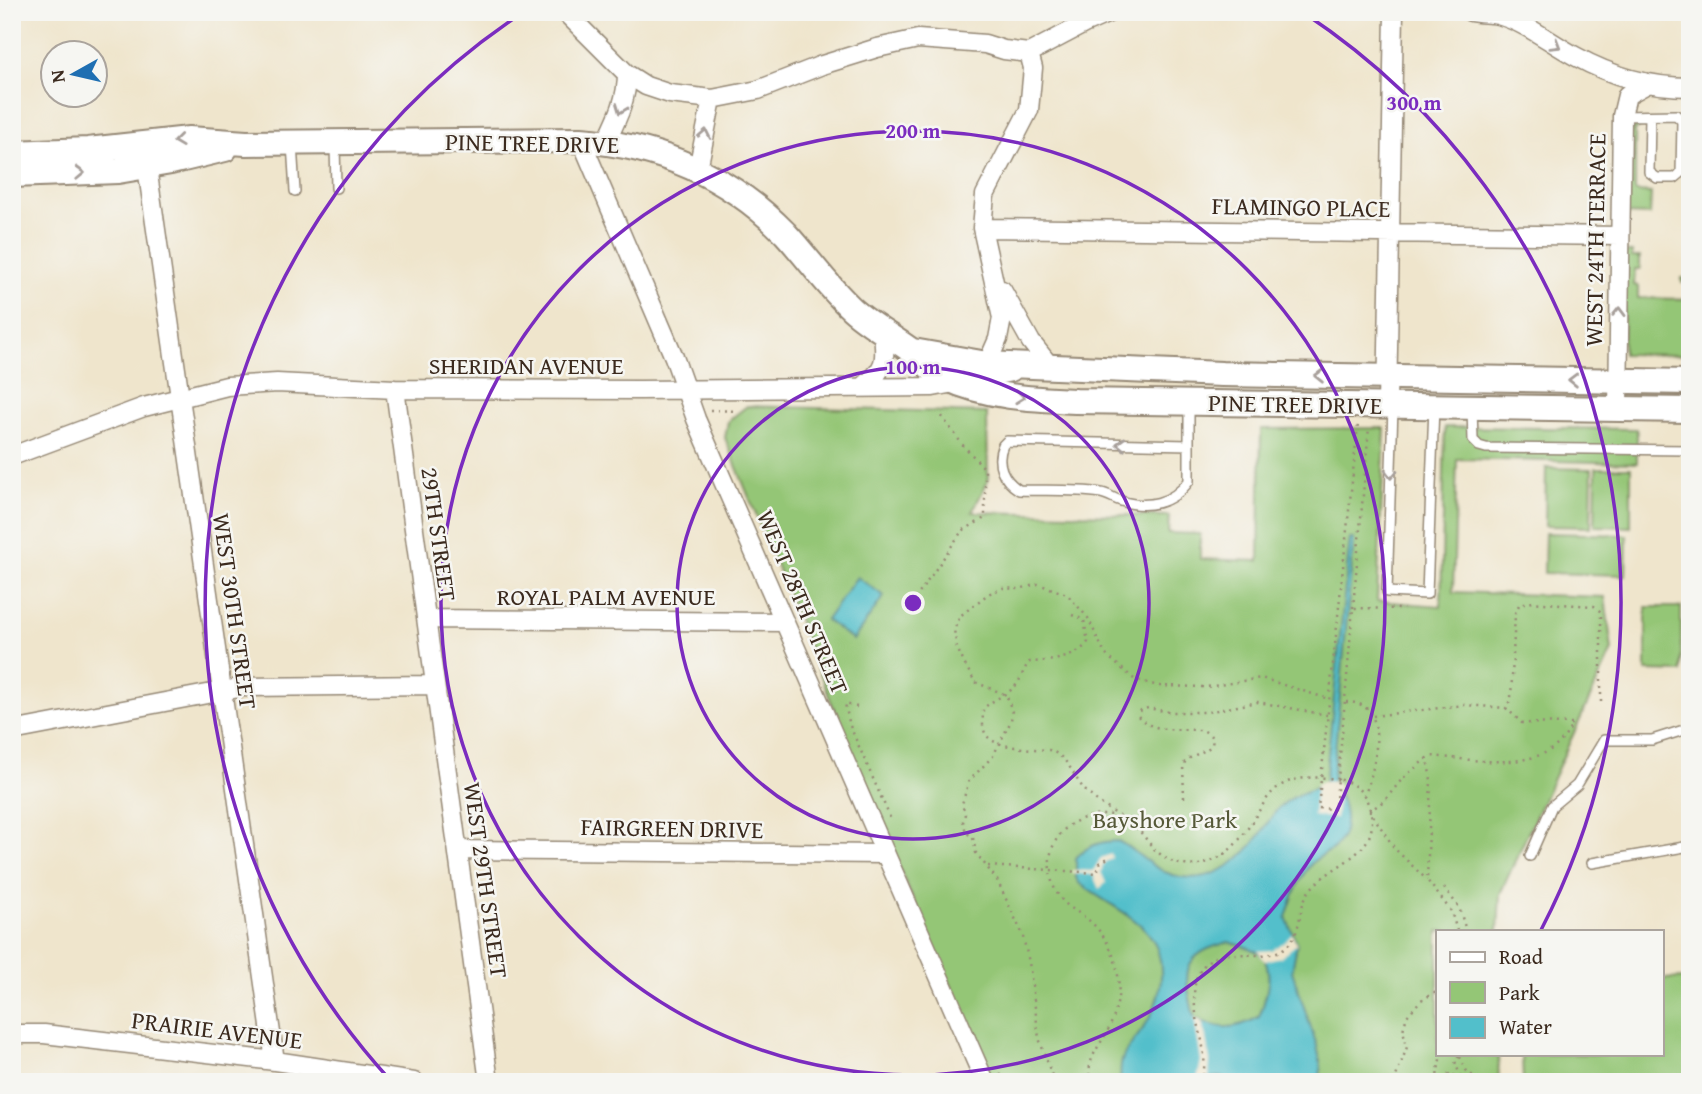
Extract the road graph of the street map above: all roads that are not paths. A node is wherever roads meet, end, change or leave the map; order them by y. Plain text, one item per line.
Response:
1 (565, 12) edge
2 (1111, 12) edge
3 (1394, 12) edge
4 (1471, 12) edge
5 (1495, 13) edge
6 (1029, 53) junction
7 (627, 75) junction
8 (1647, 84) junction
9 (1690, 87) edge
10 (712, 99) junction
11 (1622, 116) junction
12 (1650, 116) junction
13 (594, 141) junction
14 (335, 142) junction
15 (246, 143) junction
16 (292, 143) junction
17 (12, 153) edge
18 (147, 167) junction
19 (698, 169) junction
20 (12, 175) edge
21 (336, 188) dead end
22 (295, 191) dead end
23 (982, 228) junction
24 (1390, 232) junction
25 (1620, 236) junction
26 (992, 275) junction
27 (883, 333) junction
28 (912, 351) junction
29 (987, 364) junction
30 (1050, 366) junction
31 (1388, 377) junction
32 (1618, 380) junction
33 (954, 382) junction
34 (1690, 382) edge
35 (863, 387) junction
36 (395, 389) junction
37 (686, 389) junction
38 (180, 397) junction
39 (1189, 402) junction
40 (1434, 406) junction
41 (1472, 407) junction
42 (1618, 408) junction
43 (1690, 410) edge
44 (1383, 411) junction
45 (1189, 445) junction
46 (1690, 450) edge
47 (12, 457) edge
48 (426, 619) junction
49 (785, 622) junction
50 (434, 685) junction
51 (221, 690) junction
52 (1690, 728) edge
53 (12, 731) edge
54 (1690, 846) edge
55 (458, 850) junction
56 (884, 854) junction
57 (1530, 856) dead end
58 (1592, 863) dead end
59 (12, 1034) edge
60 (275, 1061) junction
61 (982, 1079) edge
62 (414, 1082) edge
63 (489, 1082) edge

1 - 7 street
2 - 6 street
3 - 24 street
4 - 5 street
5 -> 8 street
6 - 10 street
6 - 23 street
7 - 10 street
7 -> 13 street
8 - 9 street
8 - 11 street, WEST 24TH TERRACE
19 -> 10 street
11 - 12 lane
11 - 25 street, WEST 24TH TERRACE
12 - 12 lane
13 - 14 main road, PINE TREE DRIVE
13 - 19 main road, PINE TREE DRIVE
13 - 37 street, WEST 28TH STREET
14 - 16 main road, PINE TREE DRIVE
14 - 21 lane
15 - 16 main road, PINE TREE DRIVE
15 -> 17 main road, PINE TREE DRIVE
15 - 18 main road, PINE TREE DRIVE
16 - 22 lane
20 -> 18 main road, PINE TREE DRIVE
18 - 38 street, WEST 30TH STREET
19 - 27 main road, PINE TREE DRIVE
23 - 24 street, FLAMINGO PLACE
23 - 26 street
24 - 25 street, FLAMINGO PLACE
24 - 31 street
32 -> 25 street, WEST 24TH TERRACE
26 - 29 street
26 - 30 street
27 - 28 main road, PINE TREE DRIVE
27 - 35 street
28 - 29 main road, PINE TREE DRIVE
28 - 33 main road, PINE TREE DRIVE
29 - 30 main road, PINE TREE DRIVE
31 -> 30 main road, PINE TREE DRIVE
30 - 33 street, SHERIDAN AVENUE
32 -> 31 main road, PINE TREE DRIVE
31 - 44 street
32 - 34 main road, PINE TREE DRIVE
32 - 42 street, WEST 24TH TERRACE
33 - 35 street, SHERIDAN AVENUE
33 -> 39 main road, PINE TREE DRIVE
35 - 37 street, SHERIDAN AVENUE
36 - 37 street, SHERIDAN AVENUE
36 - 38 street, SHERIDAN AVENUE
36 - 48 street, 29TH STREET
37 - 49 street, WEST 28TH STREET
38 - 47 street, SHERIDAN AVENUE
38 - 51 street, WEST 30TH STREET
39 - 44 main road, PINE TREE DRIVE
39 - 45 lane
40 - 41 main road, PINE TREE DRIVE
40 - 44 main road, PINE TREE DRIVE
44 -> 40 lane
41 - 42 main road, PINE TREE DRIVE
41 - 46 lane
42 - 43 main road, PINE TREE DRIVE
45 -> 45 lane
48 - 49 street, ROYAL PALM AVENUE
48 - 50 street, 29TH STREET
49 - 56 street, WEST 28TH STREET
50 - 51 street
50 - 55 street, WEST 29TH STREET
51 - 53 street
51 - 60 street, WEST 30TH STREET
52 - 57 lane
54 - 58 lane
55 - 56 street, FAIRGREEN DRIVE
55 - 63 street, WEST 29TH STREET
56 - 61 street, WEST 28TH STREET
59 - 60 street, PRAIRIE AVENUE
60 - 62 street, PRAIRIE AVENUE

